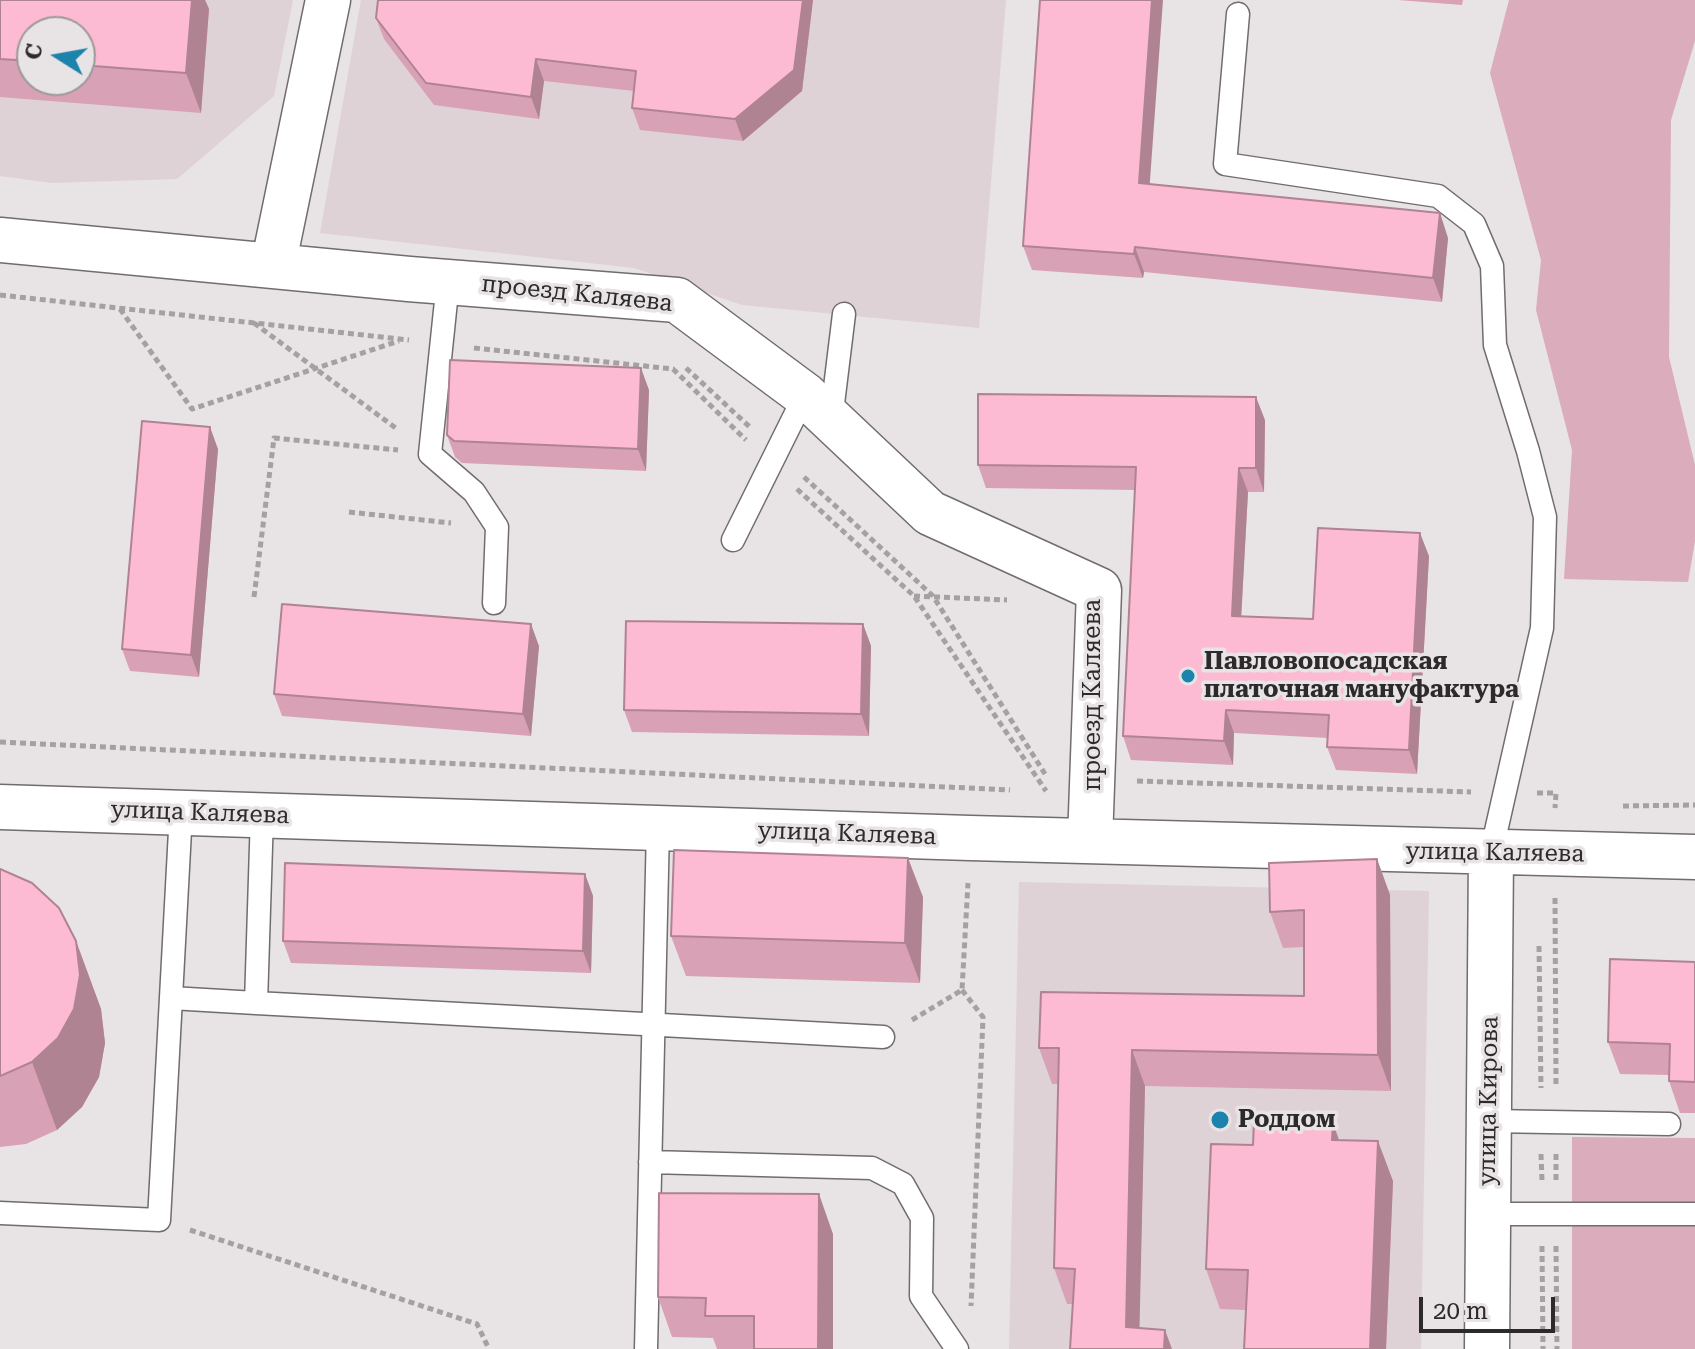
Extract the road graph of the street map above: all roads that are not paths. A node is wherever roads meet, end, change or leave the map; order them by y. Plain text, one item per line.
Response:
1 (328, 0) edge
2 (1238, 14) dead end
3 (0, 240) edge
4 (273, 266) junction
5 (448, 282) junction
6 (844, 314) dead end
7 (818, 408) junction
8 (733, 540) dead end
9 (494, 603) dead end
10 (0, 807) edge
11 (181, 812) junction
12 (262, 815) junction
13 (658, 827) junction
14 (1090, 841) junction
15 (1491, 853) junction
16 (1695, 857) edge
17 (171, 998) junction
18 (256, 1003) junction
19 (653, 1024) junction
20 (883, 1037) road end
21 (1489, 1121) junction
22 (1669, 1124) dead end
23 (650, 1162) junction
24 (0, 1213) edge
25 (1488, 1214) junction
26 (1695, 1214) edge
27 (646, 1349) edge
28 (957, 1349) edge
29 (1487, 1349) edge

1 - 4 street
2 - 15 lane
3 - 4 street, проезд Каляева
4 - 5 street, проезд Каляева
5 - 7 street, проезд Каляева
5 - 9 lane
6 - 7 lane
7 - 8 lane
7 - 14 street, проезд Каляева
10 - 11 street, улица Каляева
11 - 12 street, улица Каляева
11 - 17 lane
12 - 13 street, улица Каляева
12 - 18 lane
13 - 14 street, улица Каляева
13 - 19 lane
14 - 15 street, улица Каляева
15 - 16 street, улица Каляева
15 - 21 street, улица Кирова
17 - 18 lane
17 - 24 lane
18 - 19 lane
19 - 20 lane
19 - 23 lane
21 - 22 lane
21 - 25 street, улица Кирова
23 - 27 lane
23 - 28 lane
25 - 26 lane
25 - 29 street, улица Кирова

